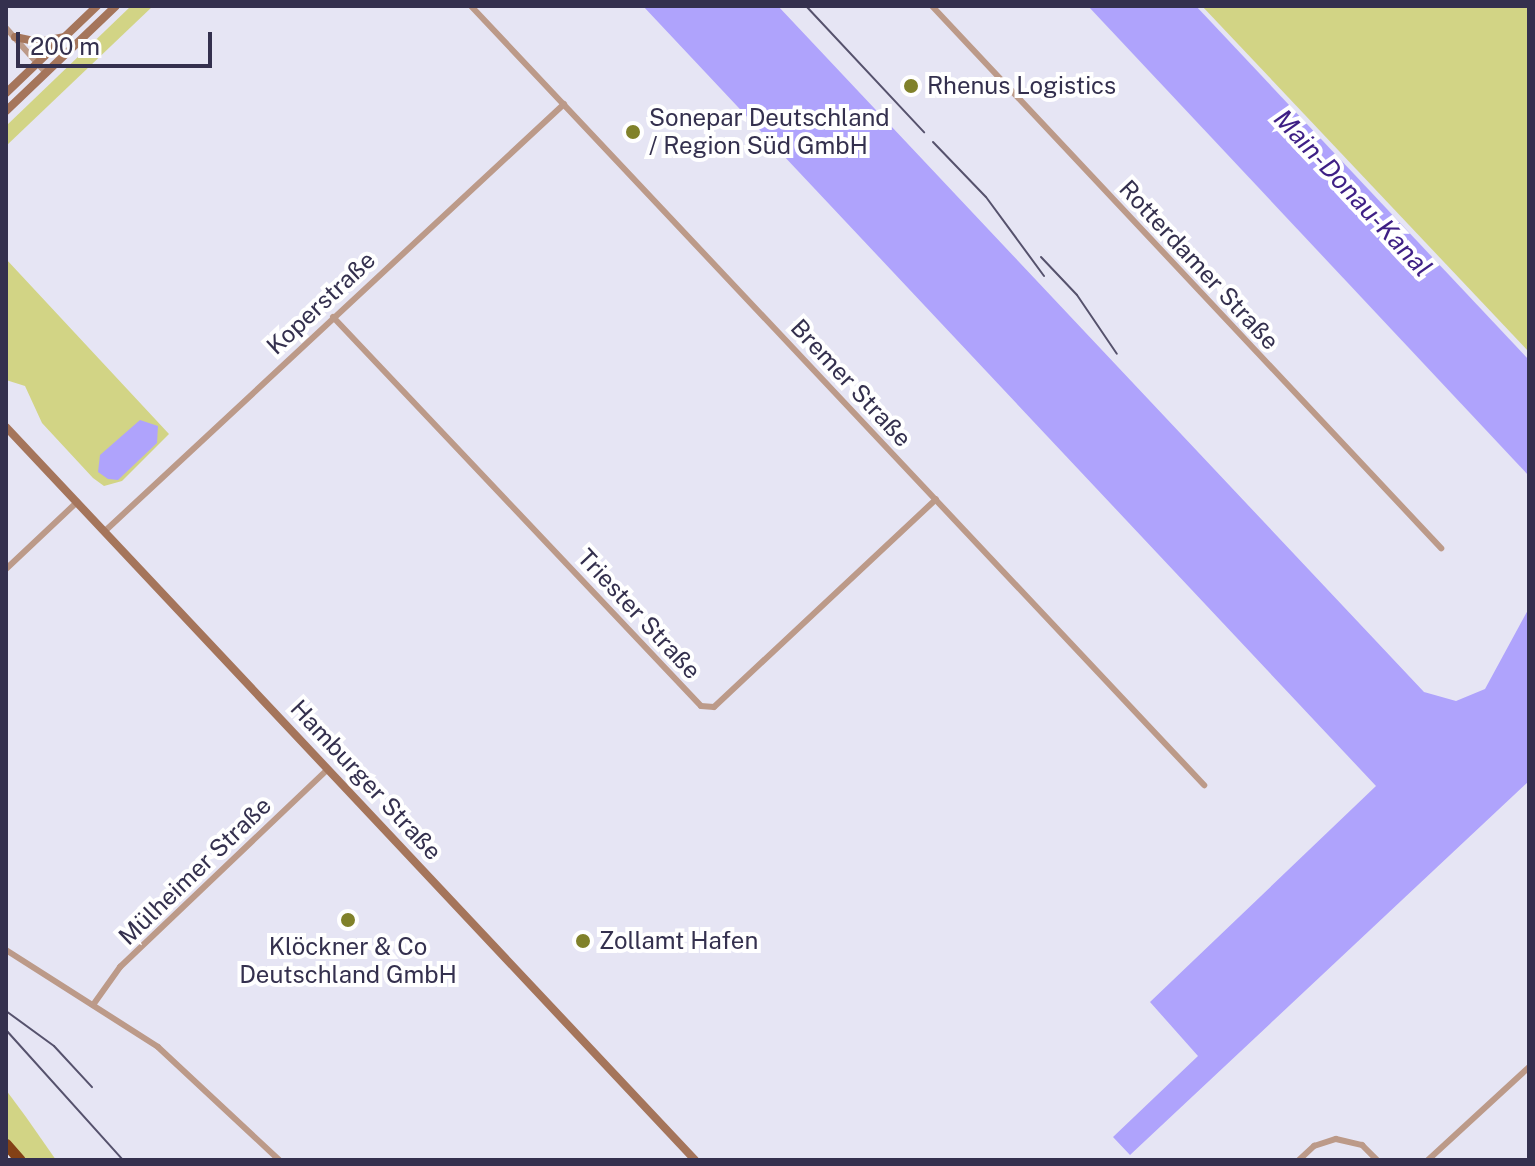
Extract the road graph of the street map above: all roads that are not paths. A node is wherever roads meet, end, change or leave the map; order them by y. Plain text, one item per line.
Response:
1 (97, 6) edge
2 (116, 6) edge
3 (471, 6) edge
4 (932, 6) edge
5 (6, 28) edge
6 (15, 37) junction
7 (65, 37) junction
8 (38, 63) junction
9 (46, 73) junction
10 (6, 93) edge
11 (564, 104) junction
12 (6, 111) edge
13 (333, 317) junction
14 (6, 427) edge
15 (936, 499) junction
16 (77, 502) junction
17 (105, 531) junction
18 (1441, 548) dead end
19 (6, 569) edge
20 (328, 769) junction
21 (1204, 785) dead end
22 (6, 950) edge
23 (93, 1005) junction
24 (1529, 1067) edge
25 (6, 1144) edge
26 (6, 1153) edge
27 (12, 1160) edge
28 (20, 1160) edge
29 (279, 1160) edge
30 (695, 1160) edge
31 (1299, 1160) edge
32 (1377, 1160) edge
33 (1428, 1160) edge

1 - 7 street
2 - 9 street
3 - 11 street, Bremer Straße
4 - 18 street, Rotterdamer Straße
5 - 6 street
6 - 7 street
6 - 8 street
7 - 8 street
8 - 9 street
8 - 10 street
9 - 12 street
11 - 13 street, Koperstraße
11 - 15 street, Bremer Straße
13 - 15 street, Triester Straße
13 - 17 street, Koperstraße
14 - 16 street, Hamburger Straße
15 - 21 street, Bremer Straße
16 - 17 street, Hamburger Straße
16 - 19 street
17 - 20 street, Hamburger Straße
20 - 23 street, Mülheimer Straße
20 - 30 street, Hamburger Straße
22 - 23 street
23 - 29 street
24 - 33 street
25 - 28 highway
26 - 27 highway
31 - 32 street

